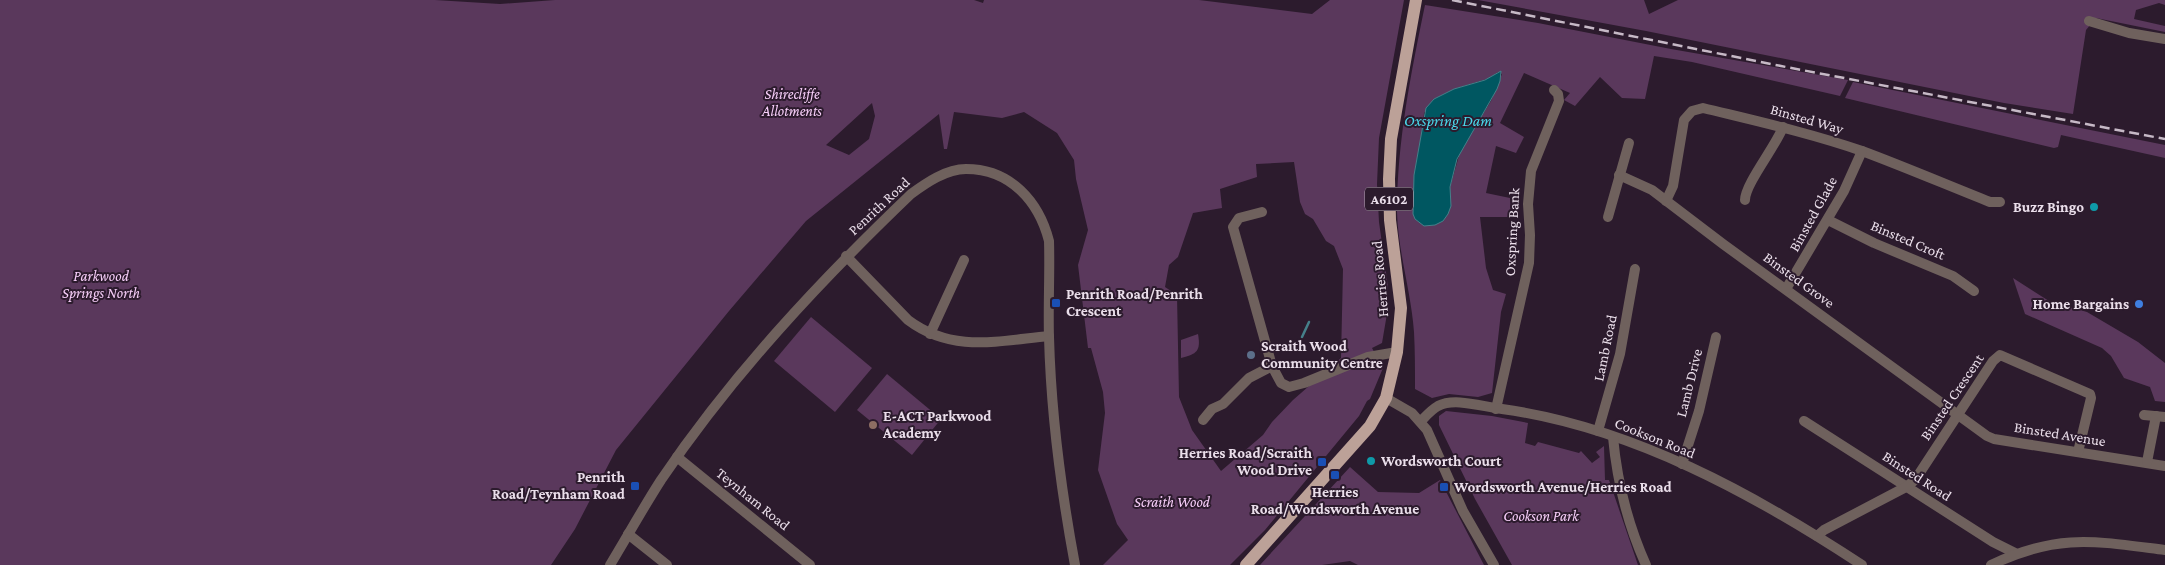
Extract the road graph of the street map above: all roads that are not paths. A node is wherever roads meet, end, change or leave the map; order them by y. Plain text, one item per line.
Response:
1 (1416, 0) edge
2 (2089, 21) dead end
3 (2165, 39) edge
4 (1554, 90) dead end
5 (1783, 127) junction
6 (1629, 142) dead end
7 (1862, 151) junction
8 (1619, 175) junction
9 (1666, 200) junction
10 (1745, 200) dead end
11 (2000, 202) dead end
12 (1262, 212) dead end
13 (1608, 217) dead end
14 (1828, 220) junction
15 (846, 256) junction
16 (964, 260) dead end
17 (1635, 269) dead end
18 (1786, 289) junction
19 (1974, 291) dead end
20 (930, 334) junction
21 (1048, 336) junction
22 (1716, 337) dead end
23 (1397, 352) junction
24 (1272, 366) junction
25 (1386, 398) junction
26 (1496, 409) junction
27 (2144, 414) dead end
28 (1958, 415) junction
29 (2161, 417) edge
30 (1203, 420) dead end
31 (1804, 421) dead end
32 (1421, 422) junction
33 (1598, 431) junction
34 (1613, 437) junction
35 (2078, 452) junction
36 (677, 457) junction
37 (2147, 462) junction
38 (1682, 464) junction
39 (2165, 466) edge
40 (1906, 486) junction
41 (628, 534) junction
42 (1817, 536) junction
43 (2165, 550) edge
44 (2015, 553) junction
45 (610, 565) edge
46 (667, 565) edge
47 (810, 565) edge
48 (1075, 565) edge
49 (1246, 565) edge
50 (1494, 565) edge
51 (1646, 565) edge
52 (1862, 565) edge
53 (1991, 565) edge

1 - 23 main road, Herries Road / A6102
2 - 3 street
4 - 26 street, Oxspring Bank
5 - 7 street, Binsted Way
5 - 9 street, Binsted Way
5 - 10 street
6 - 8 street
7 - 11 street, Binsted Way
7 - 14 street, Binsted Glade
8 - 9 street, Binsted Grove
8 - 13 street
9 - 18 street, Binsted Grove
12 - 24 street
14 - 18 street, Binsted Glade
14 - 19 street, Binsted Croft
15 - 20 street
15 - 21 street, Penrith Road
15 - 36 street, Penrith Road
16 - 20 street
17 - 33 street, Lamb Road
18 - 28 street, Binsted Grove
20 - 21 street
21 - 48 street, Penrith Road
22 - 38 street, Lamb Drive
23 - 24 street
23 - 25 main road, Herries Road / A6102
24 - 30 street
25 - 32 street
25 - 49 main road, Herries Road / A6102
26 - 32 street, Cookson Road
26 - 33 street, Cookson Road
27 - 29 street
28 - 35 street, Binsted Avenue
28 - 35 street, Binsted Crescent
28 - 40 street, Binsted Crescent
29 - 37 street
31 - 40 street, Binsted Road
32 - 50 street
33 - 34 street, Cookson Road
34 - 38 street, Cookson Road
34 - 51 street
35 - 37 street, Binsted Avenue
36 - 41 street, Penrith Road
36 - 47 street, Teynham Road
37 - 39 street, Binsted Avenue
38 - 42 street, Cookson Road
40 - 42 street, Binsted Crescent
40 - 44 street, Binsted Road
41 - 45 street, Penrith Road
41 - 46 street
42 - 52 street, Cookson Road
43 - 44 street
44 - 53 street

